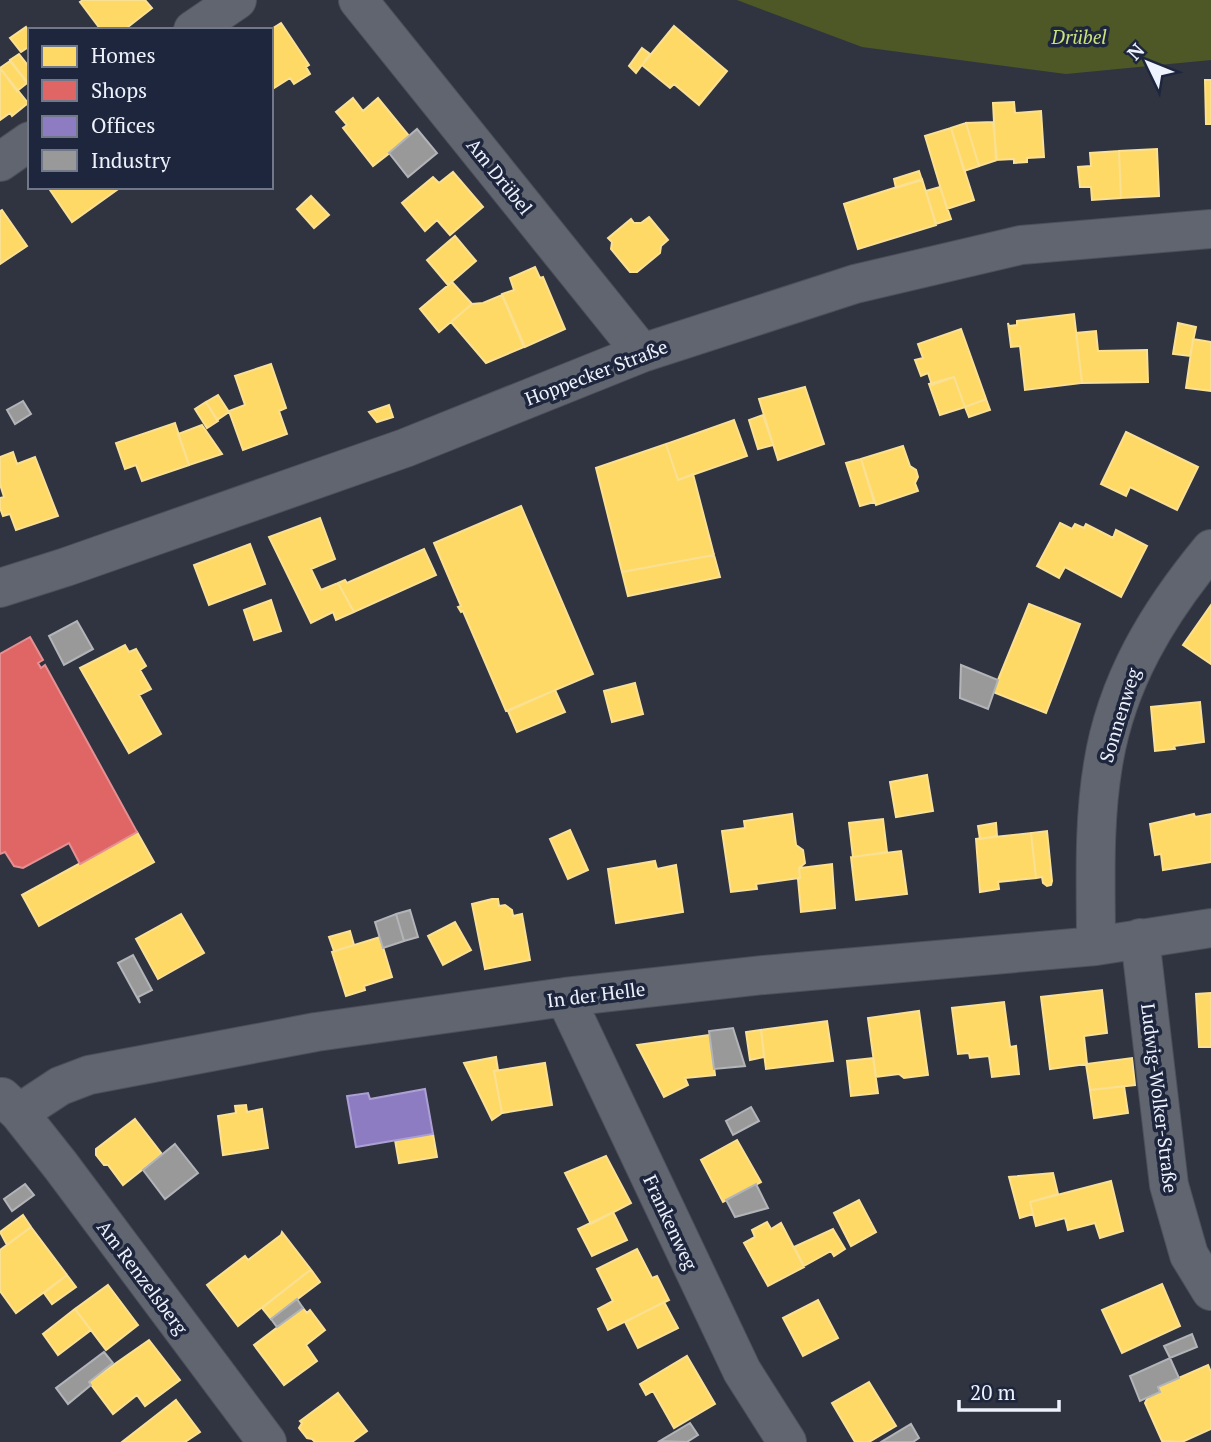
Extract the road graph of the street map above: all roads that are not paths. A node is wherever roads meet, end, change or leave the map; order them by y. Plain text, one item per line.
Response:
1 (237, 0) edge
2 (358, 0) edge
3 (196, 28) edge
4 (28, 142) edge
5 (0, 162) edge
6 (1211, 229) edge
7 (642, 353) junction
8 (1211, 549) edge
9 (0, 588) edge
10 (1211, 928) edge
11 (1140, 938) junction
12 (1096, 946) junction
13 (565, 997) junction
14 (9, 1104) edge
15 (1211, 1291) edge
16 (267, 1442) edge
17 (787, 1442) edge

1 - 3 street
2 - 7 street, Am Drübel
4 - 5 street
6 - 7 street, Hoppecker Straße
7 - 9 street, Hoppecker Straße
8 - 12 street, Sonnenweg
10 - 11 street, In der Helle
11 - 12 street, In der Helle
11 - 15 street, Ludwig-Wolker-Straße
12 - 13 street, In der Helle
13 - 14 street, In der Helle
13 - 17 street, Frankenweg
14 - 16 street, Am Renzelsberg

